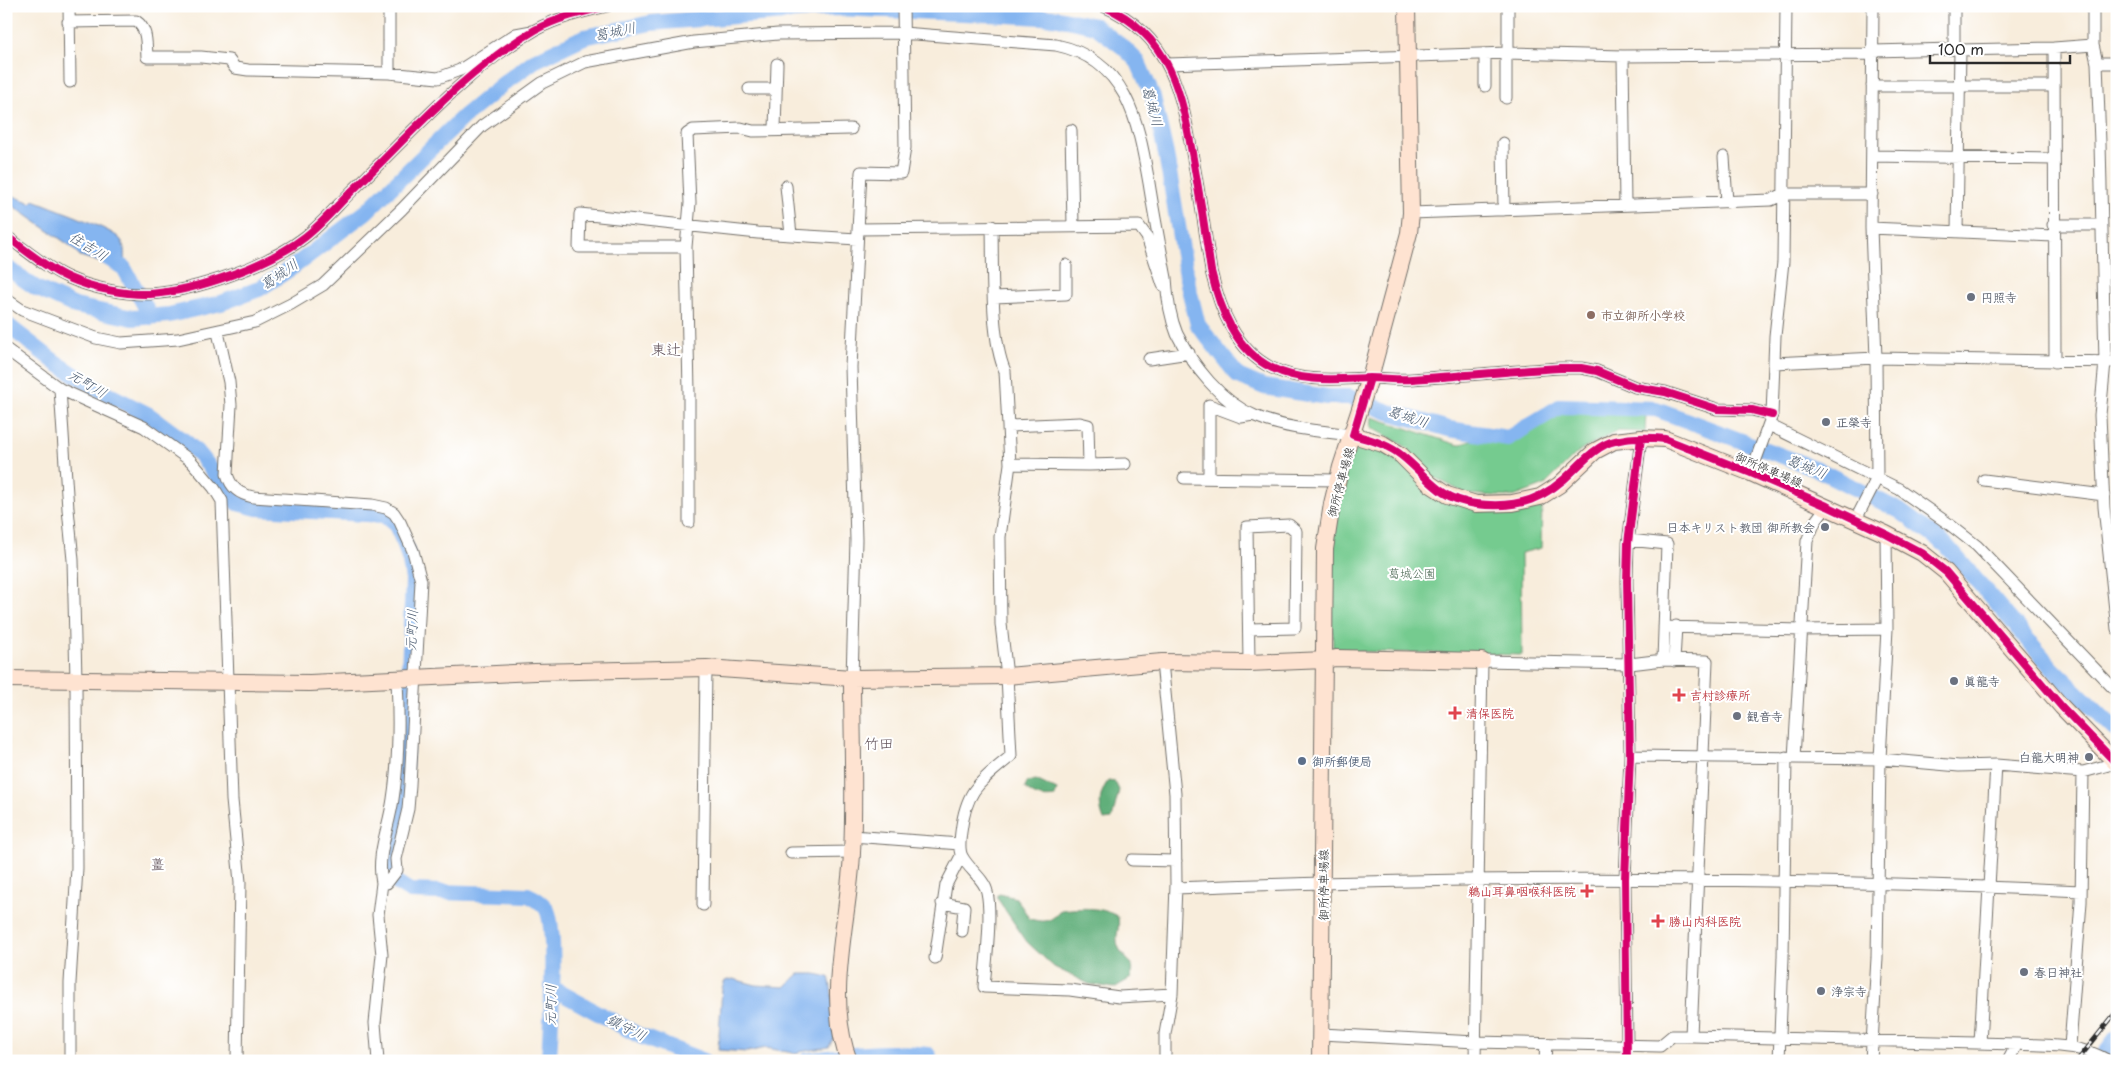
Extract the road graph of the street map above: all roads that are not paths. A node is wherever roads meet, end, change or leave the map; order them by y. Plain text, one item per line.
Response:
1 (68, 6) edge
2 (388, 6) edge
3 (606, 6) edge
4 (903, 6) edge
5 (1103, 6) edge
6 (1406, 6) edge
7 (1508, 6) edge
8 (1786, 6) edge
9 (1873, 6) edge
10 (1954, 6) edge
11 (2093, 6) edge
12 (68, 22) junction
13 (534, 31) junction
14 (903, 31) junction
15 (2093, 45) junction
16 (2054, 48) junction
17 (1957, 50) junction
18 (1508, 53) junction
19 (1873, 53) junction
20 (1485, 54) junction
21 (1785, 55) junction
22 (1407, 56) junction
23 (1623, 56) junction
24 (2097, 63) junction
25 (2117, 63) edge
26 (777, 64) dead end
27 (1168, 64) junction
28 (389, 73) junction
29 (70, 82) dead end
30 (1485, 86) dead end
31 (1872, 86) junction
32 (1961, 86) junction
33 (2054, 86) junction
34 (749, 89) dead end
35 (776, 89) junction
36 (1506, 98) dead end
37 (775, 129) junction
38 (851, 129) dead end
39 (1072, 130) dead end
40 (1503, 143) dead end
41 (1872, 156) junction
42 (1724, 157) dead end
43 (1958, 157) junction
44 (2053, 159) junction
45 (786, 186) dead end
46 (1784, 194) junction
47 (1872, 194) junction
48 (1727, 202) junction
49 (1625, 205) junction
50 (1504, 210) junction
51 (1411, 213) junction
52 (687, 225) junction
53 (2101, 225) junction
54 (992, 226) junction
55 (1073, 226) junction
56 (1872, 228) junction
57 (1957, 231) junction
58 (2053, 231) junction
59 (858, 234) junction
60 (791, 235) junction
61 (6, 236) edge
62 (686, 246) junction
63 (1066, 265) dead end
64 (1167, 294) junction
65 (994, 297) junction
66 (6, 299) edge
67 (218, 332) junction
68 (6, 349) edge
69 (1189, 354) junction
70 (1876, 358) junction
71 (1149, 359) dead end
72 (2055, 362) junction
73 (2105, 362) junction
74 (2117, 362) edge
75 (1774, 363) junction
76 (1369, 382) junction
77 (60, 389) junction
78 (1253, 415) junction
79 (1770, 423) junction
80 (1009, 426) junction
81 (1354, 429) junction
82 (1642, 438) junction
83 (1010, 464) junction
84 (1125, 464) dead end
85 (1088, 465) junction
86 (1752, 469) junction
87 (226, 476) junction
88 (1184, 478) dead end
89 (1209, 478) junction
90 (1876, 479) junction
91 (1338, 480) junction
92 (1984, 480) dead end
93 (215, 487) junction
94 (2104, 495) junction
95 (1826, 506) junction
96 (1858, 516) junction
97 (689, 522) dead end
98 (1886, 534) junction
99 (1629, 540) junction
100 (2115, 587) edge
101 (1676, 626) junction
102 (1664, 627) junction
103 (1249, 629) junction
104 (1887, 629) junction
105 (2117, 629) edge
106 (1801, 630) junction
107 (1325, 660) junction
108 (1482, 661) junction
109 (1668, 661) junction
110 (1162, 662) junction
111 (1250, 663) junction
112 (1630, 664) junction
113 (706, 668) junction
114 (1007, 676) junction
115 (852, 678) junction
116 (6, 679) edge
117 (414, 679) junction
118 (76, 680) junction
119 (397, 680) junction
120 (227, 682) junction
121 (2117, 692) edge
122 (1630, 756) junction
123 (1704, 756) junction
124 (1790, 757) junction
125 (1880, 759) junction
126 (2116, 763) edge
127 (1996, 765) junction
128 (2083, 772) junction
129 (852, 844) junction
130 (960, 844) junction
131 (791, 853) dead end
132 (961, 856) junction
133 (1132, 860) dead end
134 (1176, 861) junction
135 (1625, 879) junction
136 (1698, 880) junction
137 (1785, 880) junction
138 (1478, 881) junction
139 (1323, 882) junction
140 (385, 883) junction
141 (1879, 883) junction
142 (1989, 886) junction
143 (1176, 888) junction
144 (2081, 891) junction
145 (942, 904) junction
146 (703, 905) dead end
147 (962, 931) dead end
148 (935, 958) dead end
149 (1172, 994) junction
150 (1320, 1034) junction
151 (1691, 1036) junction
152 (1779, 1038) junction
153 (1872, 1041) junction
154 (1476, 1042) junction
155 (1980, 1043) junction
156 (1546, 1044) junction
157 (2017, 1044) junction
158 (1627, 1046) junction
159 (2070, 1046) junction
160 (846, 1054) edge
161 (70, 1061) edge
162 (237, 1061) edge
163 (378, 1061) edge
164 (1165, 1061) edge
165 (1320, 1061) edge
166 (1475, 1061) edge
167 (1545, 1061) edge
168 (1779, 1061) edge
169 (1871, 1061) edge
170 (2008, 1061) edge
171 (2109, 1061) edge

1 - 12 street
2 - 28 street
3 - 13 street
4 - 14 street
5 - 27 street
6 - 22 street
7 - 18 street
8 - 21 street
9 - 19 street
10 - 17 street
11 - 15 street
12 - 28 street
12 - 29 street
13 - 28 street
13 - 61 street
14 - 59 street
14 - 64 street
14 - 67 street
15 - 16 street
15 - 24 street
16 - 17 street
16 - 33 street
17 - 19 street
17 - 32 street
18 - 20 street
18 - 23 street
18 - 36 street
19 - 21 street
19 - 31 street
20 - 22 street
20 - 30 street
21 - 23 street
21 - 46 street
22 - 27 street
22 - 51 street
23 - 49 street
24 - 25 street
24 - 53 street
26 - 35 street
27 - 76 street
31 - 32 street
31 - 41 street
32 - 33 street
32 - 43 street
33 - 44 street
34 - 35 street
35 - 37 street
37 - 38 street
37 - 52 street
39 - 55 street
40 - 50 street
41 - 43 street
41 - 47 street
42 - 48 street
43 - 44 street
43 - 57 street
44 - 58 street
45 - 60 street
46 - 47 street
46 - 48 street
46 - 75 street
47 - 56 street
48 - 49 street
49 - 50 street
50 - 51 street
51 - 76 street
52 - 60 street
52 - 62 street
52 - 62 street
53 - 58 street
53 - 73 street
54 - 55 street
54 - 59 street
54 - 65 street
55 - 64 street
56 - 57 street
56 - 70 street
57 - 58 street
58 - 72 street
59 - 60 street
59 - 115 street
62 - 97 street
63 - 65 street
64 - 69 street
65 - 80 street
66 - 67 street
67 - 87 street
68 - 77 street
69 - 71 street
69 - 78 street
70 - 72 street
70 - 75 street
70 - 90 street
72 - 73 street
73 - 74 street
73 - 94 street
75 - 79 street
76 - 79 street
76 - 81 street
77 - 93 street
77 - 118 street
78 - 81 street
78 - 89 street
79 - 86 street
79 - 90 street
80 - 83 street
80 - 85 street
81 - 82 street, 御所停車場線
81 - 91 street, 御所停車場線
82 - 86 street, 御所停車場線
82 - 99 street
83 - 85 street
83 - 114 street
84 - 85 street
86 - 95 street, 御所停車場線
87 - 93 street
87 - 117 street
88 - 89 street
89 - 91 street
90 - 96 street
90 - 121 street
91 - 107 street, 御所停車場線
92 - 94 street
93 - 120 street
94 - 100 street
95 - 96 street, 御所停車場線
95 - 106 street
96 - 98 street, 御所停車場線
98 - 104 street
98 - 126 street, 御所停車場線
99 - 102 street
99 - 112 street
100 - 105 street
101 - 102 street
101 - 106 street
101 - 109 street
102 - 109 street
103 - 103 street
103 - 111 street
104 - 106 street
104 - 125 street
106 - 124 street
107 - 108 street
107 - 111 street
107 - 139 street, 御所停車場線
108 - 112 street
108 - 138 street
109 - 112 street
109 - 123 street
110 - 111 street
110 - 114 street
110 - 134 street
112 - 122 street
113 - 115 street
113 - 117 street
113 - 146 street
114 - 115 street
114 - 130 street
115 - 129 street
116 - 118 street
117 - 119 street
117 - 140 street
118 - 120 street
118 - 161 street
119 - 120 street
119 - 140 street
120 - 162 street
122 - 123 street
122 - 135 street
123 - 124 street
123 - 136 street
124 - 125 street
124 - 137 street
125 - 127 street
125 - 141 street
126 - 128 street
127 - 128 street
127 - 142 street
128 - 144 street
129 - 130 street
129 - 131 street
129 - 160 street
130 - 132 street
132 - 145 street
132 - 149 street
133 - 134 street
134 - 143 street
135 - 136 street
135 - 138 street
135 - 158 street
136 - 137 street
136 - 151 street
137 - 141 street
137 - 152 street
138 - 139 street
138 - 154 street
139 - 143 street
139 - 150 street, 御所停車場線
140 - 163 street
141 - 142 street
141 - 153 street
142 - 144 street
142 - 155 street
143 - 149 street
144 - 159 street
145 - 147 street
145 - 148 street
149 - 164 street
150 - 154 street
150 - 165 street, 御所停車場線
151 - 152 street
151 - 158 street
152 - 153 street
152 - 168 street
153 - 155 street
153 - 169 street
154 - 156 street
154 - 166 street
155 - 157 street
156 - 158 street
156 - 167 street
157 - 159 street
157 - 170 street
159 - 171 street

